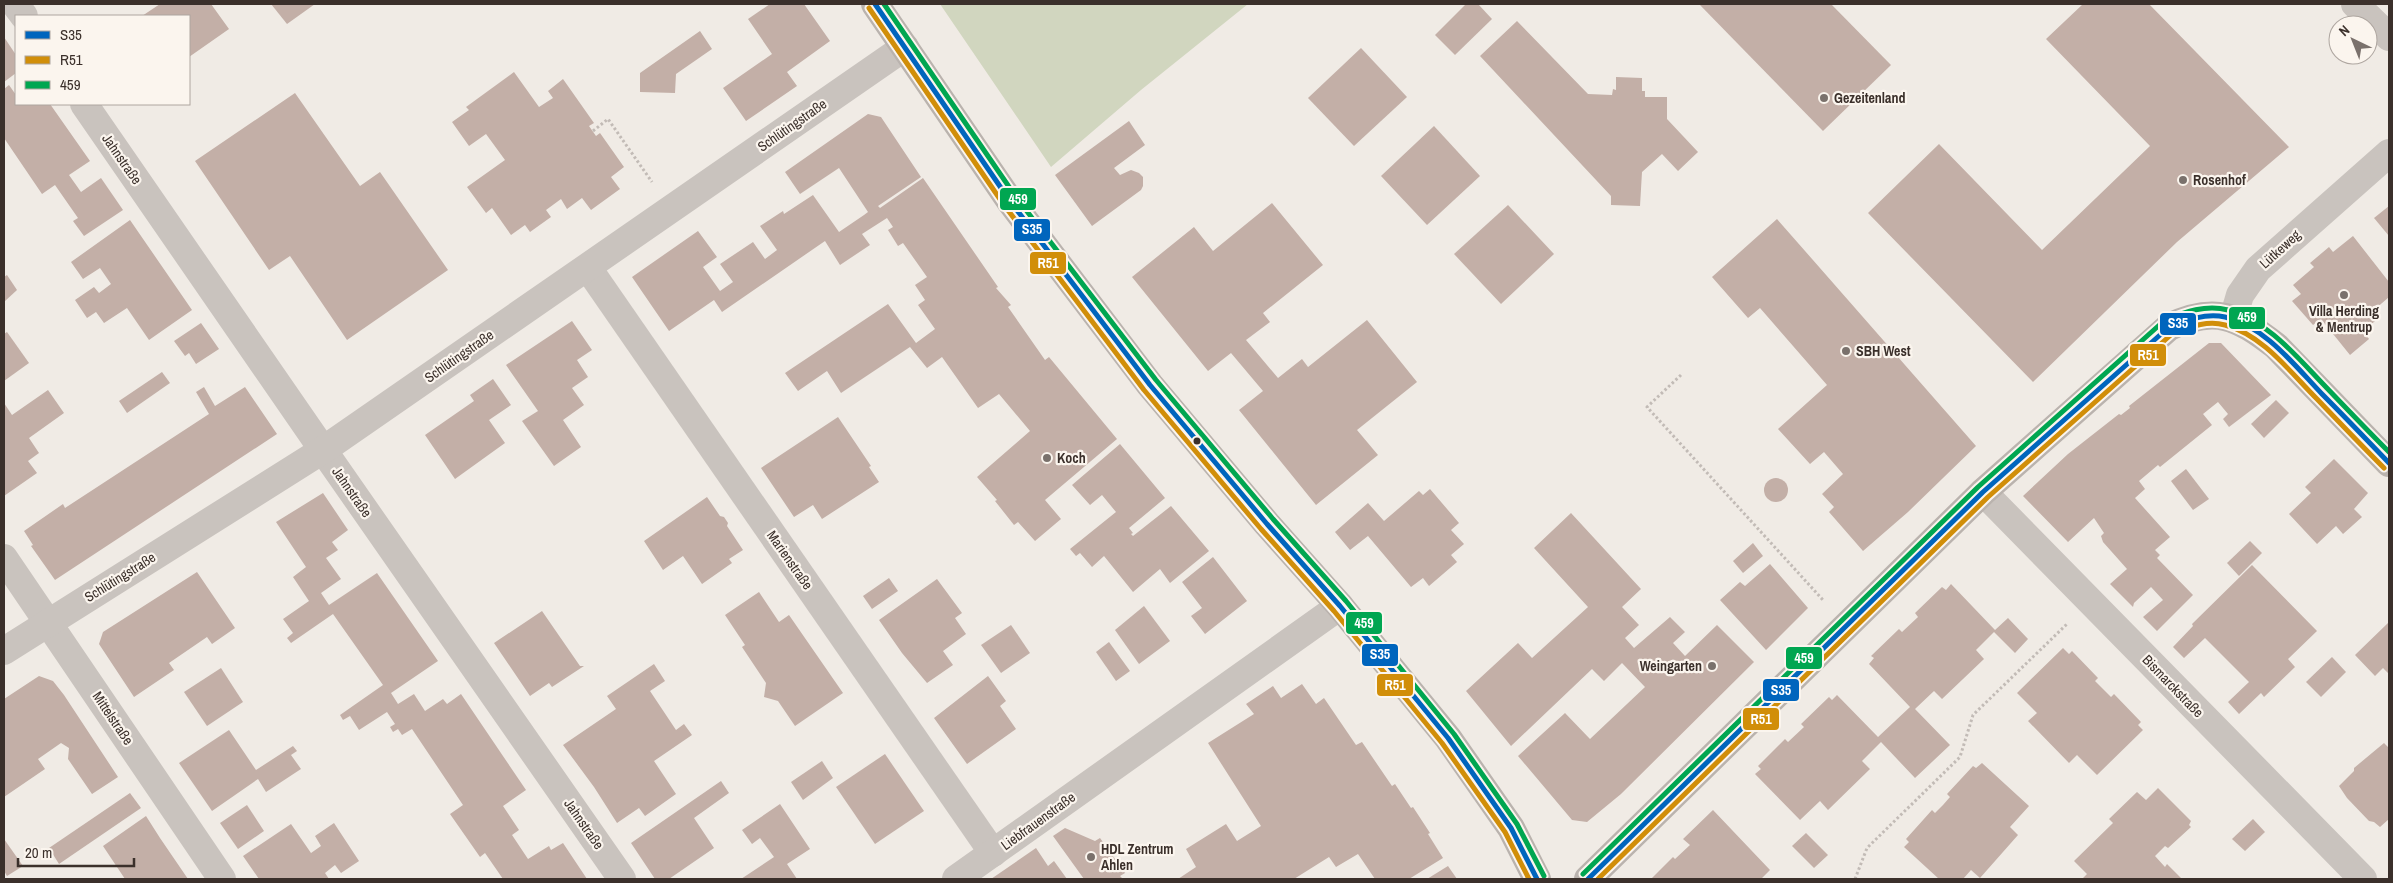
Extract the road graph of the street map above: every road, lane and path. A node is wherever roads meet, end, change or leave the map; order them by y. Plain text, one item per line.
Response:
1 (15, 4) edge
2 (875, 4) edge
3 (2355, 4) edge
4 (23, 15) edge
5 (2389, 37) edge
6 (905, 47) junction
7 (85, 105) edge
8 (593, 131) dead end
9 (2389, 153) edge
10 (672, 209) junction
11 (588, 268) junction
12 (2233, 319) junction
13 (1681, 375) dead end
14 (322, 450) junction
15 (2389, 463) edge
16 (1983, 492) junction
17 (4, 558) edge
18 (2091, 601) junction
19 (1340, 606) junction
20 (48, 622) junction
21 (1846, 627) junction
22 (4, 651) edge
23 (993, 853) junction
24 (222, 879) edge
25 (622, 879) edge
26 (956, 879) edge
27 (1538, 879) edge
28 (1588, 879) edge
29 (1855, 879) edge
30 (2363, 879) edge

1 - 4 street
2 - 6 street
3 - 5 street
6 - 10 street, Schlütingstraße
6 - 19 street
7 - 14 street, Jahnstraße
8 - 10 path
9 - 12 street, Lütkeweg
10 - 11 street, Schlütingstraße
11 - 14 street, Schlütingstraße
11 - 23 street, Marienstraße
12 - 15 street
12 - 16 street
13 - 21 path
14 - 20 street, Schlütingstraße
14 - 25 street, Jahnstraße
16 - 18 street, Bismarckstraße
16 - 21 street
17 - 20 street, Mittelstraße
18 - 29 path
18 - 30 street, Bismarckstraße
19 - 23 street, Liebfrauenstraße
19 - 27 street
20 - 22 street, Schlütingstraße
20 - 24 street, Mittelstraße
21 - 28 street
23 - 26 street, Liebfrauenstraße

